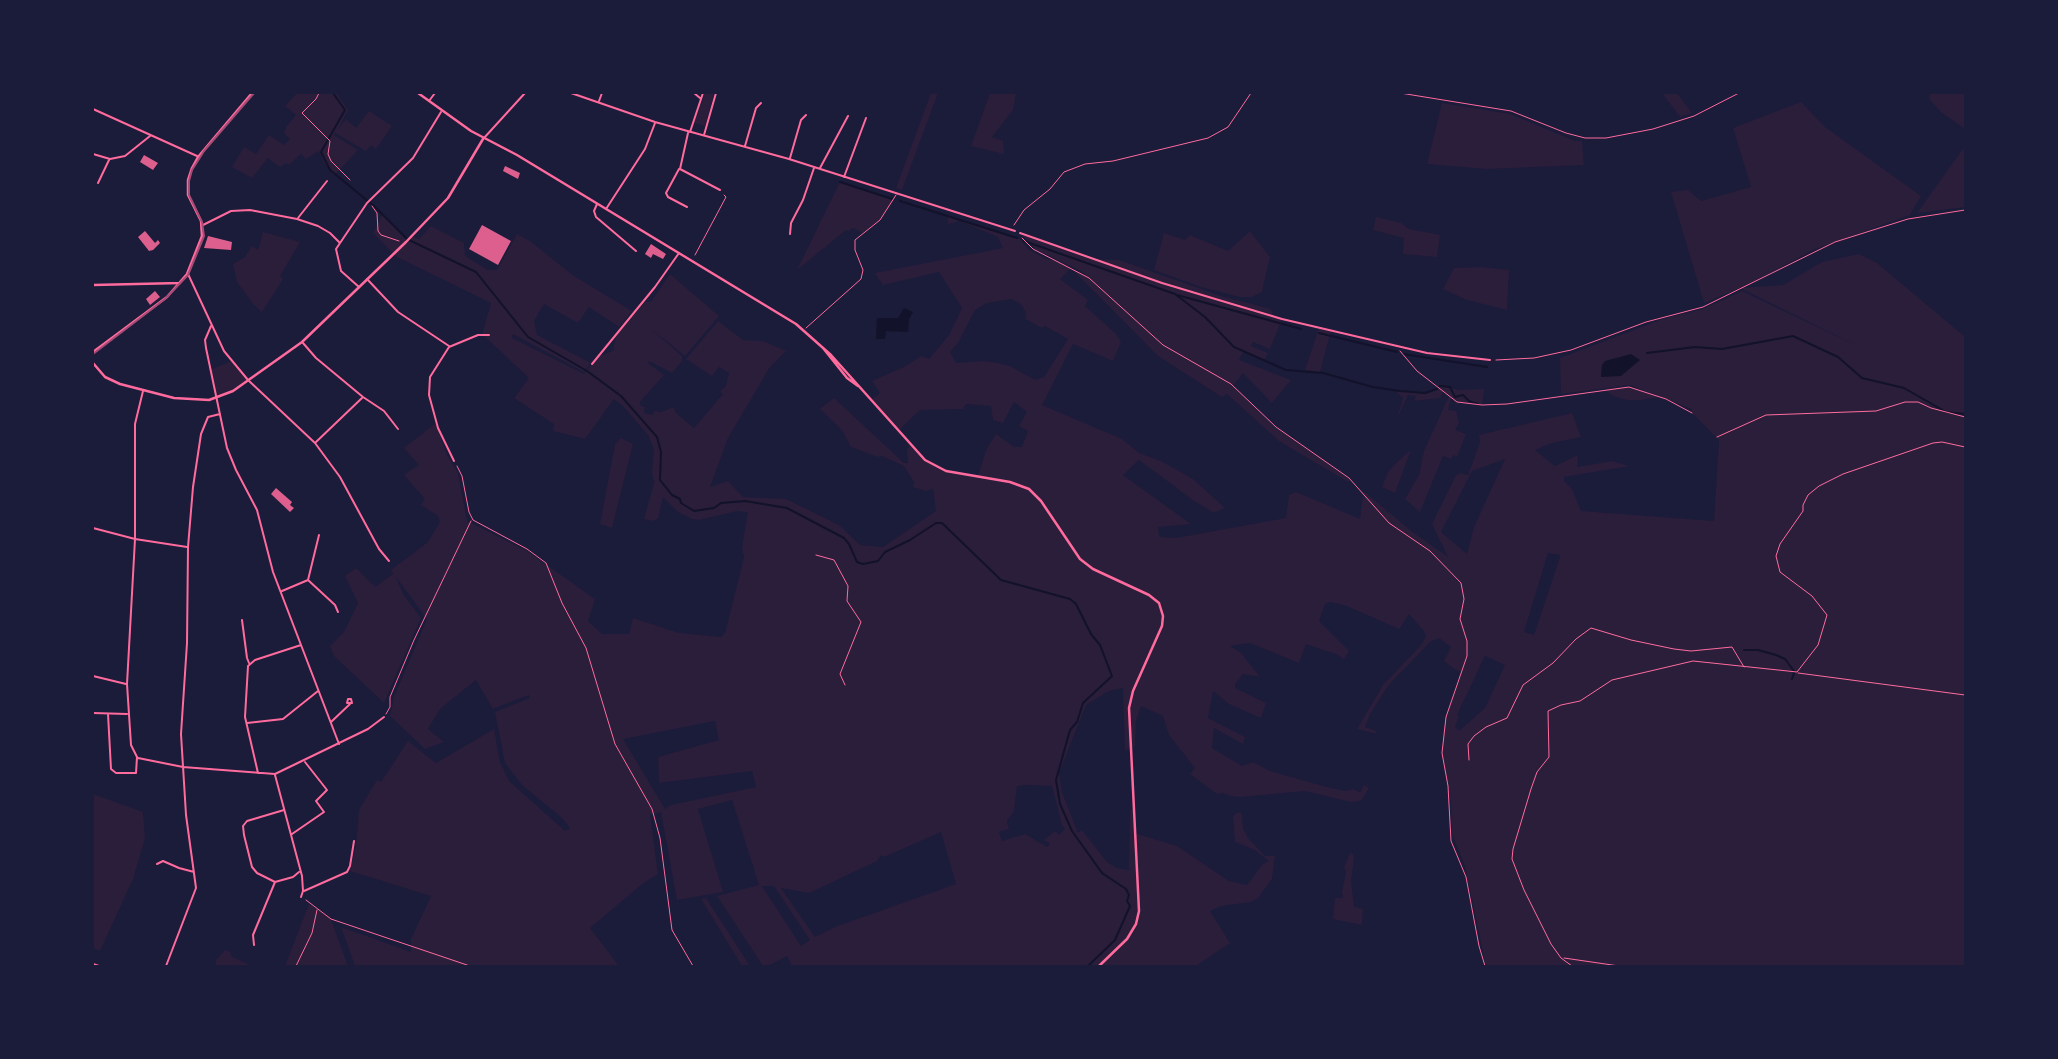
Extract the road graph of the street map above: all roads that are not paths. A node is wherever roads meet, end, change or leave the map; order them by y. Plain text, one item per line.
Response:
1 (252, 93) edge
2 (418, 93) edge
3 (435, 93) edge
4 (525, 93) edge
5 (571, 93) edge
6 (603, 93) edge
7 (694, 93) edge
8 (703, 93) edge
9 (716, 93) edge
10 (701, 98) junction
11 (429, 102) junction
12 (599, 102) junction
13 (761, 103) dead end
14 (93, 109) edge
15 (442, 111) junction
16 (806, 115) dead end
17 (848, 116) dead end
18 (866, 118) dead end
19 (655, 122) junction
20 (689, 132) junction
21 (151, 135) junction
22 (704, 136) junction
23 (483, 139) junction
24 (745, 147) junction
25 (93, 154) edge
26 (198, 157) junction
27 (110, 159) junction
28 (789, 159) junction
29 (815, 167) junction
30 (680, 169) junction
31 (820, 169) junction
32 (843, 178) junction
33 (327, 181) dead end
34 (98, 183) dead end
35 (720, 190) road end
36 (896, 195) junction
37 (597, 204) junction
38 (687, 207) dead end
39 (606, 209) junction
40 (297, 219) junction
41 (202, 225) junction
42 (1015, 231) joint
43 (1020, 233) joint
44 (790, 234) dead end
45 (341, 244) junction
46 (636, 251) dead end
47 (679, 253) junction
48 (187, 274) junction
49 (367, 279) junction
50 (180, 283) junction
51 (93, 285) edge
52 (359, 286) junction
53 (211, 326) junction
54 (804, 330) junction
55 (489, 335) dead end
56 (302, 342) junction
57 (449, 347) junction
58 (93, 352) edge
59 (1490, 360) road end
60 (93, 363) edge
61 (592, 364) dead end
62 (248, 380) junction
63 (143, 391) junction
64 (363, 397) junction
65 (217, 398) junction
66 (220, 414) junction
67 (398, 429) dead end
68 (315, 443) junction
69 (454, 461) road end
70 (93, 528) edge
71 (319, 535) dead end
72 (135, 539) junction
73 (188, 547) junction
74 (389, 561) dead end
75 (308, 580) junction
76 (281, 592) junction
77 (338, 612) dead end
78 (242, 620) dead end
79 (302, 645) junction
80 (250, 663) junction
81 (93, 676) edge
82 (127, 684) junction
83 (318, 690) junction
84 (350, 704) dead end
85 (93, 713) edge
86 (108, 714) junction
87 (128, 714) junction
88 (384, 717) road end
89 (330, 723) junction
90 (246, 724) junction
91 (340, 744) junction
92 (137, 757) junction
93 (305, 761) junction
94 (183, 767) junction
95 (258, 774) junction
96 (275, 774) junction
97 (284, 810) junction
98 (291, 834) junction
99 (354, 841) dead end
100 (158, 864) dead end
101 (195, 872) junction
102 (299, 872) junction
103 (275, 882) junction
104 (303, 891) junction
105 (301, 897) road end
106 (254, 945) dead end
107 (93, 964) edge
108 (99, 966) edge
109 (166, 966) edge
110 (1099, 966) edge

1 - 26 street
2 - 11 street
3 - 11 street
4 - 23 street
5 - 12 street
6 - 12 street
7 - 10 street
8 - 10 street
9 - 22 street
10 - 20 street
11 - 15 street
12 - 19 street
13 - 24 street
14 - 21 street
15 - 23 street
15 - 45 street
16 - 28 street
17 - 31 street
18 - 32 street
19 - 20 street
19 - 39 street
20 - 22 street
20 - 30 street
21 - 26 street
21 - 27 street
22 - 24 street
23 - 37 street
23 - 49 street
24 - 28 street
25 - 27 street
26 - 41 street
27 - 34 street
28 - 29 street
29 - 31 street
29 - 44 street
30 - 35 street
30 - 38 street
31 - 32 street
32 - 36 street
33 - 40 street
36 - 42 street
36 - 54 lane
37 - 39 street
37 - 46 street
39 - 47 street
40 - 41 street
40 - 45 street
41 - 48 street
42 - 43 lane
43 - 59 street
45 - 52 street
47 - 54 street
47 - 61 street
48 - 50 street
48 - 53 street
49 - 52 street
49 - 57 street
50 - 51 street
50 - 58 street
52 - 56 street
53 - 62 street
53 - 65 street
54 - 110 street
55 - 57 street
56 - 62 street
56 - 64 street
57 - 69 street
60 - 63 street
62 - 65 street
62 - 68 street
63 - 65 street
63 - 72 street
64 - 67 street
64 - 68 street
65 - 66 street
66 - 73 street
66 - 76 street
68 - 74 street
70 - 72 street
71 - 75 street
72 - 73 street
72 - 82 street
73 - 94 street
75 - 76 street
75 - 77 street
76 - 79 street
78 - 80 street
79 - 80 street
79 - 83 street
80 - 90 street
81 - 82 street
82 - 87 street
83 - 89 street
83 - 90 street
84 - 89 street
85 - 86 street
86 - 87 street
86 - 92 street
87 - 92 street
88 - 91 street
89 - 91 street
90 - 95 street
91 - 93 street
92 - 94 street
93 - 96 street
93 - 98 street
94 - 95 street
94 - 101 street
95 - 96 street
96 - 97 street
97 - 98 street
97 - 103 street
98 - 102 street
99 - 104 street
100 - 101 street
101 - 109 street
102 - 103 street
102 - 104 street
103 - 106 street
104 - 105 street
107 - 108 street

